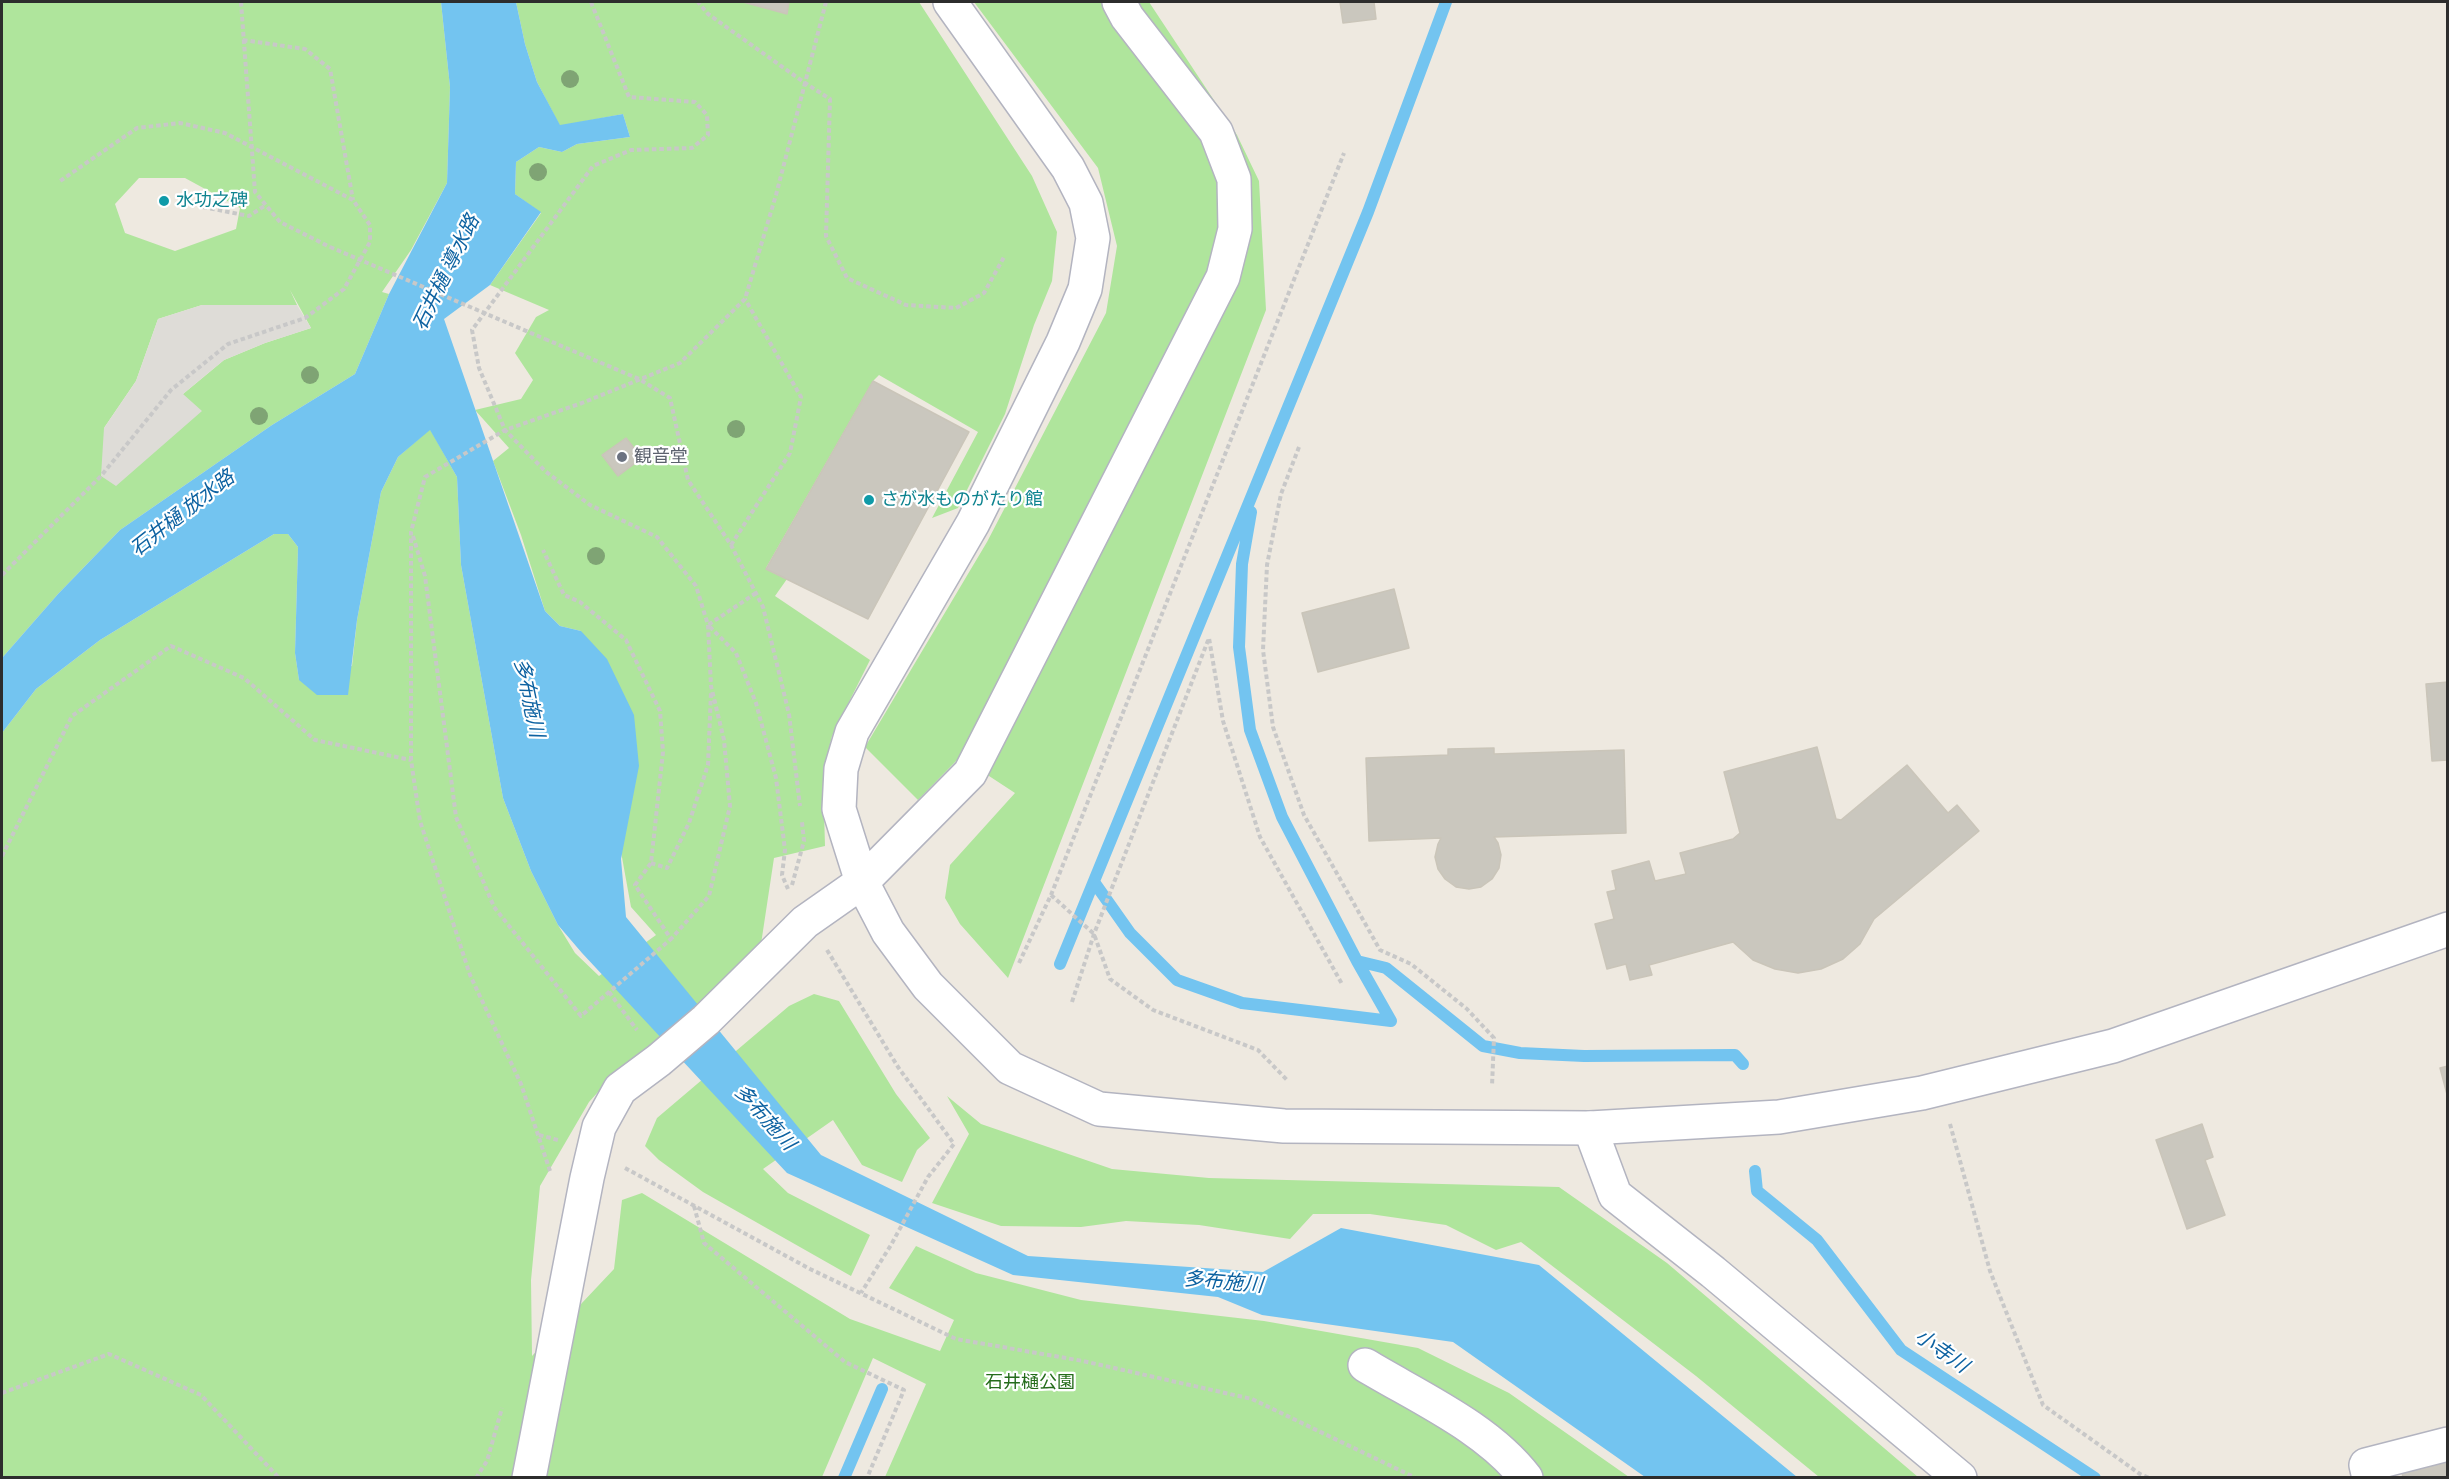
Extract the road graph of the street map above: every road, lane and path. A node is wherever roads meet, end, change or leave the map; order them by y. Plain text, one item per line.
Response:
1 (241, 2) edge
2 (591, 2) edge
3 (698, 2) edge
4 (826, 2) edge
5 (950, 2) edge
6 (1119, 2) edge
7 (243, 39) junction
8 (805, 83) junction
9 (252, 146) junction
10 (1344, 153) dead end
11 (60, 181) dead end
12 (353, 200) junction
13 (266, 205) junction
14 (203, 207) dead end
15 (1004, 257) dead end
16 (745, 298) junction
17 (639, 379) junction
18 (505, 430) junction
19 (1299, 447) dead end
20 (411, 532) junction
21 (731, 545) junction
22 (543, 550) dead end
23 (2, 575) edge
24 (756, 592) junction
25 (708, 625) junction
26 (711, 686) junction
27 (411, 760) junction
28 (2, 856) edge
29 (651, 863) junction
30 (862, 882) junction
31 (1051, 895) junction
32 (805, 922) junction
33 (2448, 929) edge
34 (1094, 934) junction
35 (671, 939) junction
36 (1019, 963) dead end
37 (1342, 984) dead end
38 (609, 992) junction
39 (1072, 1002) dead end
40 (659, 1060) junction
41 (1287, 1081) dead end
42 (1492, 1086) dead end
43 (1938, 1089) junction
44 (1590, 1128) junction
45 (538, 1135) junction
46 (594, 1150) junction
47 (551, 1174) dead end
48 (694, 1206) junction
49 (861, 1293) junction
50 (1365, 1365) dead end
51 (2, 1393) edge
52 (502, 1407) dead end
53 (2448, 1444) edge
54 (2139, 1476) edge
55 (279, 1478) edge
56 (476, 1478) edge
57 (530, 1478) edge
58 (867, 1478) edge
59 (1416, 1478) edge
60 (1526, 1478) edge
61 (1960, 1478) edge
62 (2149, 1478) edge
63 (2369, 1478) edge

1 - 7 path
2 - 18 path
3 - 8 path
4 - 8 path
5 - 30 street
6 - 30 street
7 - 9 path
7 - 12 path
8 - 15 path
8 - 16 path
9 - 11 path
9 - 12 path
9 - 13 path
10 - 31 path
12 - 23 path
13 - 14 path
13 - 17 path, bridge
16 - 17 path
16 - 21 path
17 - 18 path
17 - 21 path
18 - 20 path
18 - 25 path
19 - 42 path
20 - 27 path
20 - 38 path
21 - 24 path
22 - 29 path
24 - 25 path
24 - 25 path
25 - 26 path
26 - 29 path
26 - 35 path
27 - 28 path
27 - 45 path
29 - 35 path
30 - 32 street
30 - 44 street
31 - 34 path
31 - 36 path
32 - 40 street
32 - 49 path
33 - 43 street
34 - 37 path
34 - 39 path
34 - 41 path
35 - 38 path
38 - 40 path
40 - 46 street
43 - 44 street
43 - 54 path
44 - 61 street
45 - 46 path
45 - 47 path
46 - 48 path
46 - 57 street
48 - 49 path
48 - 58 path
49 - 59 path
50 - 60 street
51 - 55 path
52 - 56 path
53 - 63 street
54 - 62 path

